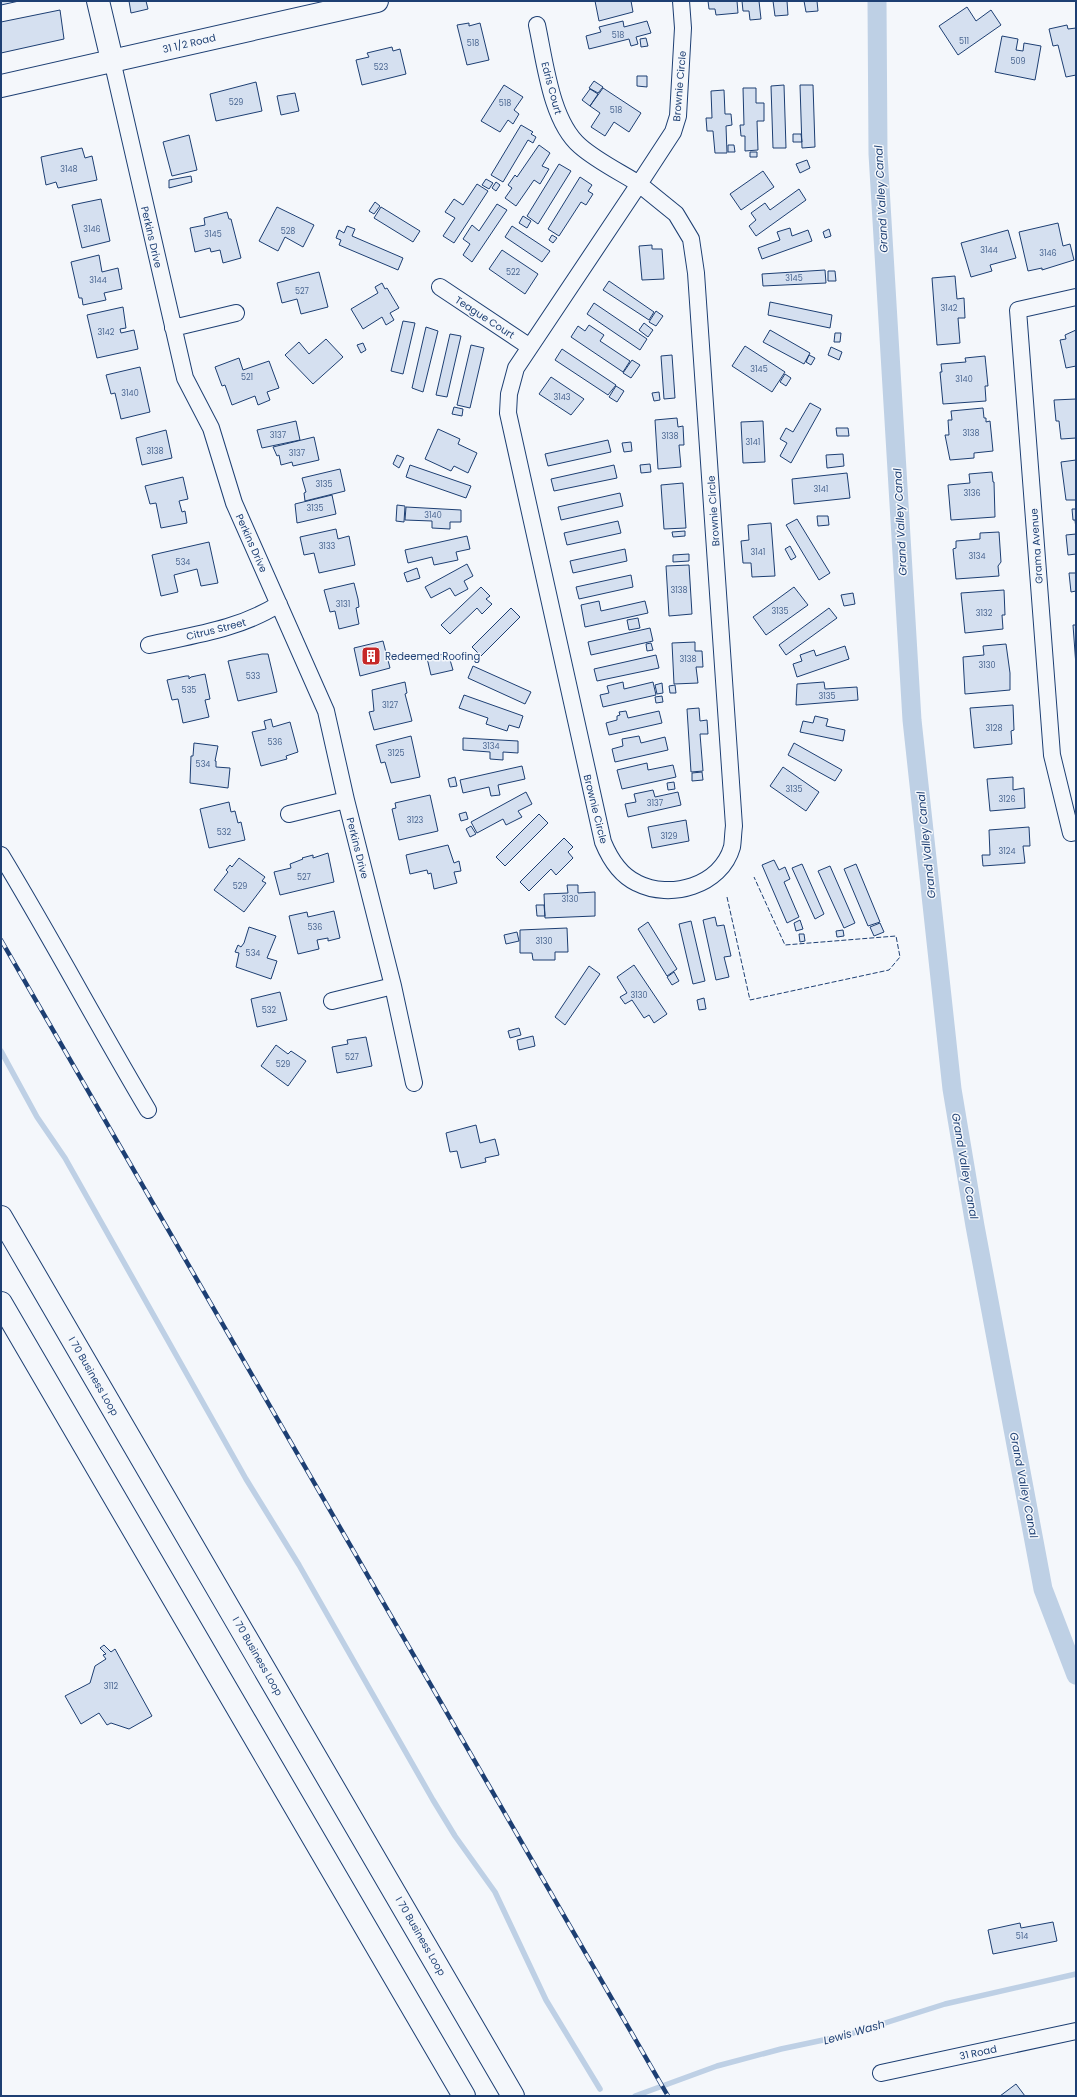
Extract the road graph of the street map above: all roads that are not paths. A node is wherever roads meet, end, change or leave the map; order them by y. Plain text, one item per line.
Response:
1 (98, 1) edge
2 (373, 1) edge
3 (681, 1) edge
4 (537, 25) dead end
5 (112, 60) junction
6 (1, 86) edge
7 (639, 184) junction
8 (440, 287) dead end
9 (1076, 297) edge
10 (236, 313) dead end
11 (173, 328) junction
12 (530, 347) junction
13 (279, 604) junction
14 (149, 645) dead end
15 (346, 800) junction
16 (289, 814) dead end
17 (1076, 832) edge
18 (1, 855) edge
19 (393, 986) junction
20 (332, 1001) dead end
21 (414, 1083) dead end
22 (148, 1110) dead end
23 (1, 1217) edge
24 (1, 1303) edge
25 (1076, 2031) edge
26 (881, 2073) dead end
27 (464, 2096) edge
28 (513, 2096) edge

1 - 5 main road, Perkins Drive
2 - 5 main road, 31 1/2 Road
3 - 7 street, Brownie Circle
4 - 7 street, Edris Court
5 - 6 main road, 31 1/2 Road
5 - 11 street, Perkins Drive
7 - 12 street, Brownie Circle
7 - 12 street, Brownie Circle
8 - 12 street, Teague Court
9 - 17 street, Grama Avenue
10 - 11 street
11 - 13 street, Perkins Drive
13 - 14 street, Citrus Street
13 - 15 street, Perkins Drive
15 - 16 street
15 - 19 street, Perkins Drive
18 - 22 street
19 - 20 street
19 - 21 street, Perkins Drive
23 - 28 main road, I 70 Business Loop
24 - 27 main road
25 - 26 street, 31 Road

